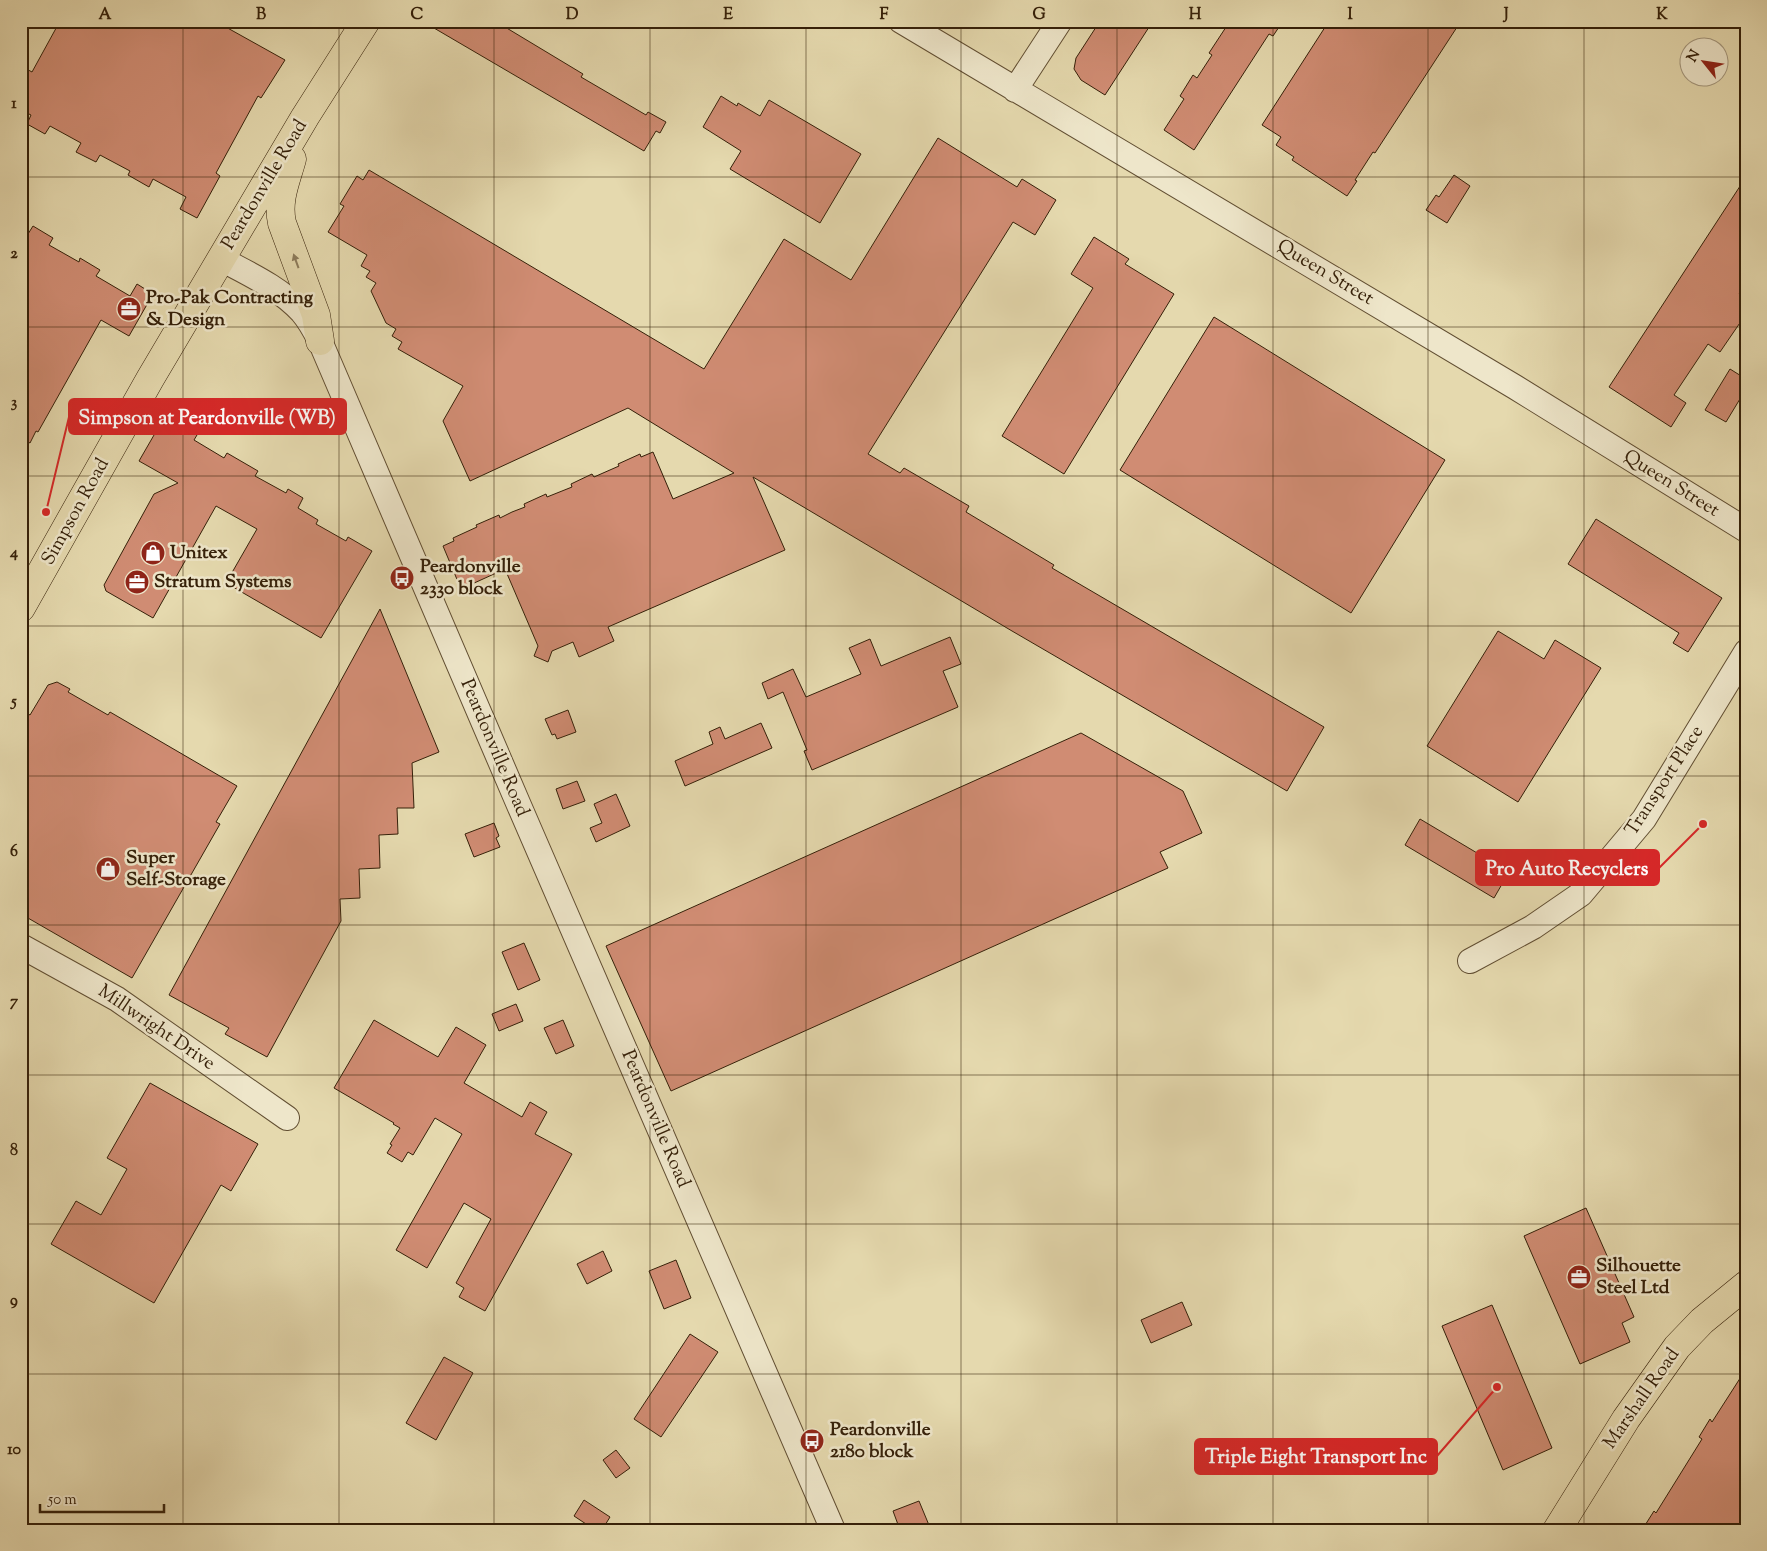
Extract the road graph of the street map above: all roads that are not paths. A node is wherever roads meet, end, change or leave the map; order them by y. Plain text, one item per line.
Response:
1 (366, 21) edge
2 (901, 21) edge
3 (1060, 21) edge
4 (1015, 90) junction
5 (305, 117) junction
6 (221, 259) junction
7 (320, 341) junction
8 (1746, 530) edge
9 (21, 608) edge
10 (1746, 652) edge
11 (21, 946) edge
12 (1470, 961) dead end
13 (287, 1118) dead end
14 (1746, 1284) edge
15 (833, 1530) edge
16 (1556, 1530) edge

1 - 5 main road, Peardonville Road
2 - 4 street, Queen Street
3 - 4 street
4 - 8 street, Queen Street
5 - 6 main road, Peardonville Road
7 -> 5 main road
6 - 7 street, Peardonville Road
6 - 9 main road, Simpson Road
7 - 15 street, Peardonville Road
10 - 12 street, Transport Place
11 - 13 street, Millwright Drive
14 - 16 main road, Marshall Road

